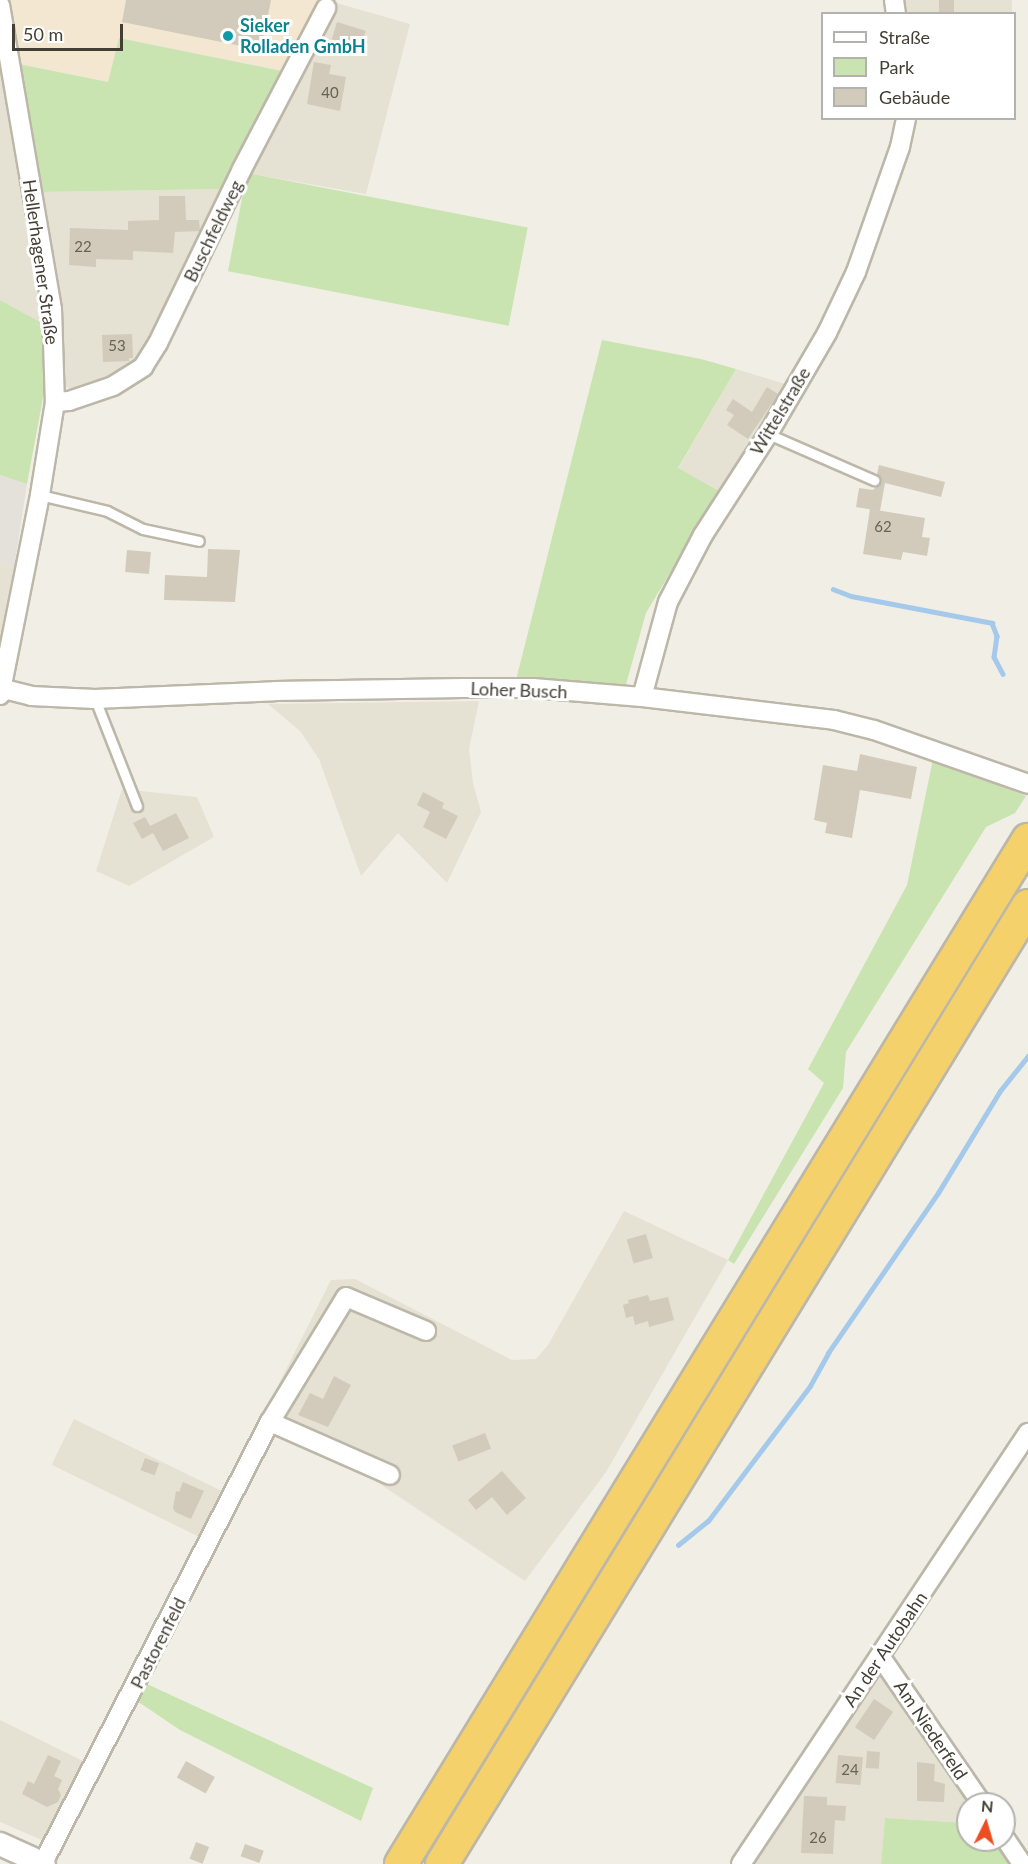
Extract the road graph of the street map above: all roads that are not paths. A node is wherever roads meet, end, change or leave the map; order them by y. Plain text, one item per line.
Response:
1 (0, 5) edge
2 (326, 8) dead end
3 (906, 120) edge
4 (55, 402) junction
5 (768, 434) junction
6 (874, 480) dead end
7 (40, 495) junction
8 (199, 540) dead end
9 (1, 691) edge
10 (642, 698) junction
11 (95, 699) junction
12 (1028, 784) edge
13 (137, 806) dead end
14 (1028, 840) edge
15 (1028, 906) edge
16 (426, 1331) dead end
17 (270, 1422) junction
18 (1028, 1433) edge
19 (390, 1475) dead end
20 (880, 1656) junction
21 (974, 1792) edge
22 (0, 1844) edge
23 (33, 1862) edge
24 (401, 1864) edge
25 (442, 1864) edge
26 (741, 1864) edge

1 - 4 street, Hellerhagener Straße
2 - 4 street, Buschfeldweg
3 - 5 street, Wittelstraße
4 - 7 street, Hellerhagener Straße
5 - 6 lane
5 - 10 street, Wittelstraße
7 - 8 lane
7 - 9 street, Hellerhagener Straße
9 - 11 street, Loher Busch
10 - 11 street, Loher Busch
10 - 12 street, Loher Busch
11 - 13 lane
14 - 24 highway
15 - 25 highway
16 - 17 street, Pastorenfeld
17 - 19 street
17 - 23 street, Pastorenfeld
18 - 20 street, An der Autobahn
20 - 21 street, Am Niederfeld
20 - 26 street, An der Autobahn
22 - 23 street

